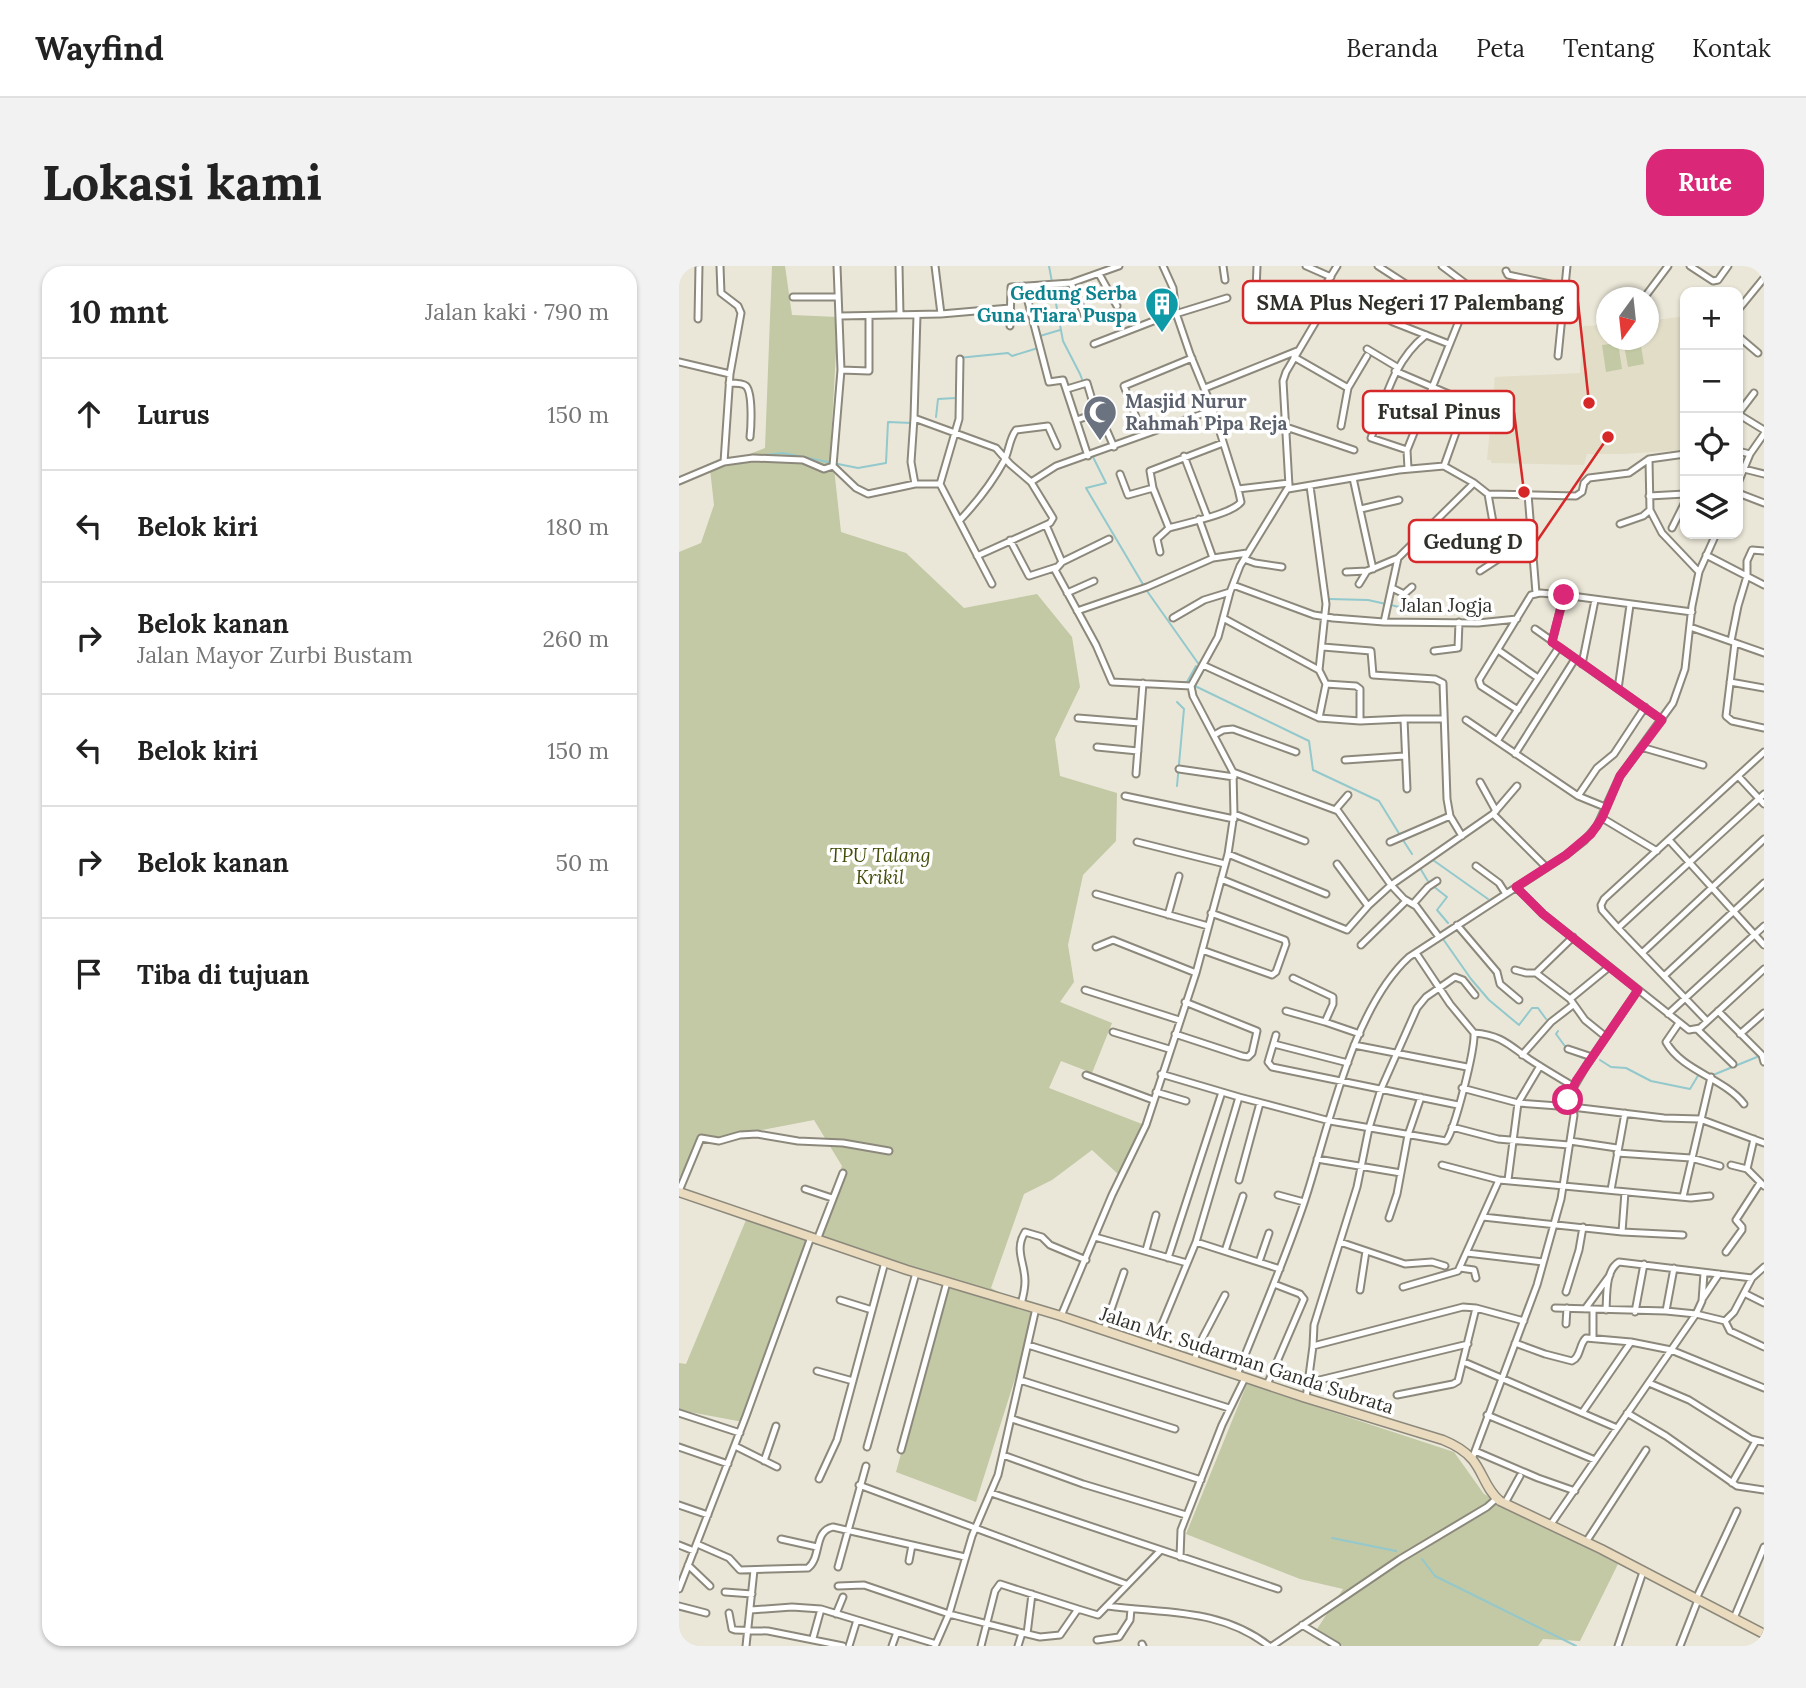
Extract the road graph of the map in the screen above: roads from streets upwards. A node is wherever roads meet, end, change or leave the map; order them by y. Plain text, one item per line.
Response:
1 (699, 266) edge
2 (720, 266) edge
3 (837, 266) edge
4 (899, 266) edge
5 (935, 266) edge
6 (1119, 266) edge
7 (1163, 266) edge
8 (1223, 266) edge
9 (1257, 266) edge
10 (1306, 266) edge
11 (1338, 266) edge
12 (1378, 266) edge
13 (1442, 266) edge
14 (1567, 266) edge
15 (1668, 266) edge
16 (1690, 266) edge
17 (1728, 266) edge
18 (1506, 271) dead end
19 (1099, 274) junction
20 (1331, 277) junction
21 (1764, 278) edge
22 (1225, 280) dead end
23 (1071, 283) junction
24 (1327, 285) junction
25 (1024, 286) junction
26 (1652, 287) edge
27 (1563, 290) junction
28 (793, 297) dead end
29 (838, 297) junction
30 (1227, 298) dead end
31 (1743, 304) edge
32 (1117, 306) dead end
33 (1010, 308) junction
34 (1450, 308) junction
35 (1176, 313) junction
36 (941, 314) junction
37 (900, 315) junction
38 (917, 315) junction
39 (1255, 315) dead end
40 (840, 316) junction
41 (869, 316) junction
42 (698, 319) dead end
43 (1086, 319) dead end
44 (1010, 326) dead end
45 (1426, 335) junction
46 (1743, 340) edge
47 (1094, 344) dead end
48 (1449, 344) junction
49 (1300, 350) junction
50 (1758, 353) dead end
51 (1558, 356) dead end
52 (1294, 357) junction
53 (1192, 358) junction
54 (960, 359) dead end
55 (679, 362) edge
56 (1396, 369) junction
57 (841, 370) junction
58 (730, 374) junction
59 (729, 383) junction
60 (1433, 385) junction
61 (1205, 388) junction
62 (1348, 388) junction
63 (1067, 389) junction
64 (1754, 393) dead end
65 (1213, 410) junction
66 (1739, 413) edge
67 (1095, 414) junction
68 (1136, 417) dead end
69 (1743, 417) edge
70 (914, 418) junction
71 (1077, 420) junction
72 (1341, 426) dead end
73 (1286, 427) junction
74 (1764, 432) edge
75 (954, 433) junction
76 (750, 437) dead end
77 (1223, 443) junction
78 (1057, 446) dead end
79 (1114, 447) junction
80 (1355, 450) dead end
81 (1407, 450) junction
82 (1743, 452) edge
83 (1750, 454) junction
84 (1092, 455) junction
85 (1680, 455) edge
86 (1184, 456) junction
87 (1649, 459) junction
88 (723, 460) junction
89 (1005, 460) junction
90 (834, 463) junction
91 (1444, 466) junction
92 (1408, 469) junction
93 (1744, 469) junction
94 (1120, 474) dead end
95 (1764, 474) edge
96 (1741, 476) edge
97 (1353, 478) junction
98 (679, 481) edge
99 (1031, 482) junction
100 (1474, 483) junction
101 (915, 484) junction
102 (940, 484) junction
103 (1289, 486) junction
104 (1310, 486) junction
105 (1153, 488) junction
106 (1238, 489) junction
107 (1488, 494) junction
108 (1528, 494) junction
109 (1680, 494) edge
110 (1743, 495) edge
111 (1649, 496) junction
112 (1399, 500) dead end
113 (1764, 503) edge
114 (1361, 509) junction
115 (1650, 510) junction
116 (1680, 512) edge
117 (1207, 516) junction
118 (1199, 519) junction
119 (960, 520) junction
120 (1046, 524) junction
121 (1619, 524) dead end
122 (1170, 528) junction
123 (1494, 528) dead end
124 (1672, 528) dead end
125 (1109, 539) dead end
126 (1714, 539) edge
127 (1010, 540) junction
128 (1533, 551) junction
129 (1764, 551) edge
130 (1160, 552) dead end
131 (1706, 555) junction
132 (977, 556) junction
133 (1245, 556) junction
134 (1213, 558) junction
135 (1398, 558) junction
136 (1062, 562) junction
137 (1056, 567) junction
138 (1282, 567) dead end
139 (1370, 570) junction
140 (1480, 571) dead end
141 (1346, 572) dead end
142 (1699, 572) junction
143 (1747, 576) junction
144 (1094, 581) dead end
145 (992, 584) dead end
146 (1359, 584) dead end
147 (1390, 584) junction
148 (1233, 585) junction
149 (1764, 585) edge
150 (1412, 587) dead end
151 (1230, 592) junction
152 (1066, 593) junction
153 (1536, 593) junction
154 (1564, 595) junction
155 (1595, 600) junction
156 (1630, 606) junction
157 (1077, 611) junction
158 (1692, 612) junction
159 (1325, 617) junction
160 (1173, 618) dead end
161 (1223, 618) junction
162 (1517, 619) junction
163 (1384, 622) junction
164 (1459, 622) junction
165 (1690, 626) junction
166 (1535, 629) dead end
167 (1552, 642) junction
168 (1733, 642) junction
169 (1322, 647) junction
170 (1559, 647) junction
171 (1498, 650) junction
172 (1434, 651) dead end
173 (1764, 653) edge
174 (1575, 659) junction
175 (1582, 664) junction
176 (1202, 666) junction
177 (1319, 670) junction
178 (1538, 678) junction
179 (1730, 682) junction
180 (1143, 683) junction
181 (1327, 684) junction
182 (1191, 686) junction
183 (1764, 688) edge
184 (1618, 689) junction
185 (1645, 707) junction
186 (1518, 710) junction
187 (1078, 718) dead end
188 (1319, 718) junction
189 (1404, 719) junction
190 (1444, 719) junction
191 (1466, 720) dead end
192 (1662, 720) junction
193 (1360, 721) junction
194 (1140, 723) junction
195 (1764, 728) edge
196 (1214, 735) junction
197 (1497, 741) junction
198 (1097, 747) dead end
199 (1641, 747) junction
200 (1139, 751) junction
201 (1296, 752) dead end
202 (1764, 752) edge
203 (1515, 754) junction
204 (1404, 756) junction
205 (1345, 760) dead end
206 (1703, 765) dead end
207 (1179, 768) dead end
208 (1136, 774) dead end
209 (1234, 774) junction
210 (1738, 776) junction
211 (1480, 782) dead end
212 (1517, 786) dead end
213 (1407, 789) dead end
214 (1348, 795) dead end
215 (1125, 796) dead end
216 (1578, 796) junction
217 (1761, 797) edge
218 (1764, 804) edge
219 (1605, 807) junction
220 (1335, 809) junction
221 (1495, 812) junction
222 (1234, 816) junction
223 (1450, 816) junction
224 (1602, 818) junction
225 (1462, 836) junction
226 (1764, 839) edge
227 (1669, 840) junction
228 (1305, 841) dead end
229 (1137, 842) dead end
230 (1390, 842) dead end
231 (1657, 851) junction
232 (1228, 853) junction
233 (1225, 864) junction
234 (1337, 864) dead end
235 (1690, 864) junction
236 (1476, 866) dead end
237 (1546, 867) junction
238 (1179, 876) dead end
239 (1221, 879) junction
240 (1437, 881) dead end
241 (1764, 883) edge
242 (1391, 885) junction
243 (1516, 887) junction
244 (1711, 887) junction
245 (1096, 894) dead end
246 (1326, 894) dead end
247 (1506, 894) junction
248 (1409, 902) junction
249 (1368, 906) junction
250 (1733, 912) junction
251 (1211, 913) junction
252 (1168, 915) junction
253 (1457, 925) junction
254 (1208, 926) junction
255 (1764, 926) edge
256 (1618, 928) junction
257 (1755, 935) junction
258 (1439, 937) junction
259 (1573, 937) junction
260 (1361, 945) dead end
261 (1764, 945) edge
262 (1096, 947) dead end
263 (1202, 950) junction
264 (1416, 953) junction
265 (1642, 953) junction
266 (1609, 967) junction
267 (1764, 968) edge
268 (1515, 970) dead end
269 (1196, 973) junction
270 (1536, 973) junction
271 (1664, 976) junction
272 (1293, 978) dead end
273 (1439, 987) junction
274 (1085, 990) dead end
275 (1638, 990) junction
276 (1475, 995) dead end
277 (1685, 998) junction
278 (1519, 1000) dead end
279 (1185, 1002) junction
280 (1571, 1002) junction
281 (1286, 1011) dead end
282 (1718, 1011) junction
283 (1764, 1013) edge
284 (1668, 1014) junction
285 (1179, 1020) junction
286 (1707, 1021) junction
287 (1325, 1022) junction
288 (1679, 1023) junction
289 (1697, 1030) junction
290 (1113, 1032) dead end
291 (1474, 1033) junction
292 (1175, 1034) junction
293 (1360, 1034) junction
294 (1740, 1034) junction
295 (1276, 1035) dead end
296 (1607, 1037) junction
297 (1274, 1044) junction
298 (1355, 1045) junction
299 (1169, 1049) junction
300 (1568, 1049) dead end
301 (1396, 1053) junction
302 (1763, 1054) edge
303 (1523, 1055) junction
304 (1592, 1057) junction
305 (1764, 1062) edge
306 (1348, 1063) junction
307 (1733, 1064) dead end
308 (1540, 1066) junction
309 (1468, 1067) junction
310 (1161, 1074) junction
311 (1086, 1075) dead end
312 (1711, 1077) junction
313 (1342, 1083) junction
314 (1573, 1086) junction
315 (1462, 1088) junction
316 (1381, 1089) junction
317 (1156, 1092) junction
318 (1222, 1092) junction
319 (1239, 1097) junction
320 (1421, 1097) junction
321 (1153, 1100) junction
322 (1186, 1101) dead end
323 (1260, 1103) junction
324 (1518, 1103) junction
325 (1744, 1104) dead end
326 (1458, 1105) junction
327 (1572, 1107) junction
328 (1625, 1113) junction
329 (1700, 1119) junction
330 (1330, 1121) junction
331 (1452, 1127) junction
332 (1369, 1128) junction
333 (1408, 1135) junction
334 (1513, 1141) junction
335 (1760, 1141) edge
336 (1570, 1143) junction
337 (1617, 1150) junction
338 (889, 1151) dead end
339 (1692, 1158) junction
340 (1317, 1159) junction
341 (1442, 1165) dead end
342 (1731, 1165) dead end
343 (1361, 1166) junction
344 (1720, 1166) dead end
345 (1747, 1169) junction
346 (843, 1173) dead end
347 (1401, 1173) junction
348 (1239, 1180) dead end
349 (1499, 1180) junction
350 (1508, 1180) junction
351 (1762, 1184) edge
352 (1563, 1185) junction
353 (805, 1189) dead end
354 (1611, 1190) junction
355 (679, 1191) edge
356 (1625, 1192) junction
357 (1278, 1195) dead end
358 (1243, 1196) dead end
359 (1710, 1196) dead end
360 (1683, 1197) junction
361 (832, 1198) junction
362 (1304, 1202) junction
363 (1156, 1215) dead end
364 (1483, 1217) junction
365 (1389, 1218) dead end
366 (1553, 1224) junction
367 (1583, 1227) junction
368 (1622, 1232) junction
369 (1269, 1233) dead end
370 (1683, 1235) dead end
371 (1095, 1237) junction
372 (814, 1239) junction
373 (1340, 1241) junction
374 (1196, 1242) junction
375 (1146, 1250) junction
376 (1225, 1251) junction
377 (1366, 1251) junction
378 (1726, 1252) dead end
379 (1467, 1253) junction
380 (1168, 1258) junction
381 (1086, 1260) junction
382 (884, 1262) junction
383 (1259, 1262) junction
384 (1543, 1262) junction
385 (1187, 1263) junction
386 (1644, 1264) junction
387 (1445, 1266) dead end
388 (1764, 1266) edge
389 (1460, 1268) junction
390 (1674, 1268) junction
391 (1280, 1269) junction
392 (1124, 1272) dead end
393 (916, 1273) junction
394 (1704, 1273) junction
395 (1610, 1274) junction
396 (1719, 1274) junction
397 (1476, 1278) dead end
398 (1752, 1278) junction
399 (947, 1282) junction
400 (1275, 1284) junction
401 (1403, 1287) dead end
402 (1360, 1290) dead end
403 (1566, 1292) dead end
404 (1744, 1293) junction
405 (1225, 1295) dead end
406 (839, 1300) dead end
407 (1702, 1301) junction
408 (1764, 1303) edge
409 (1021, 1304) junction
410 (1036, 1308) junction
411 (1476, 1308) junction
412 (1555, 1308) dead end
413 (1567, 1308) junction
414 (1585, 1309) junction
415 (872, 1310) junction
416 (1593, 1310) junction
417 (1606, 1310) junction
418 (1666, 1311) junction
419 (1635, 1312) junction
420 (1696, 1314) junction
421 (1061, 1316) junction
422 (1524, 1321) junction
423 (1725, 1321) junction
424 (1566, 1324) dead end
425 (1104, 1330) junction
426 (1593, 1337) junction
427 (1631, 1342) junction
428 (1515, 1343) junction
429 (1028, 1345) junction
430 (1468, 1345) junction
431 (1153, 1346) junction
432 (1313, 1346) junction
433 (1764, 1347) edge
434 (1671, 1350) junction
435 (1194, 1360) junction
436 (1464, 1362) junction
437 (817, 1371) dead end
438 (1241, 1376) junction
439 (1502, 1377) junction
440 (1020, 1380) junction
441 (853, 1381) junction
442 (1307, 1383) junction
443 (1649, 1383) junction
444 (1267, 1385) junction
445 (1764, 1388) edge
446 (1397, 1395) dead end
447 (1306, 1398) junction
448 (1229, 1408) junction
449 (679, 1413) edge
450 (1582, 1413) junction
451 (1627, 1413) junction
452 (1487, 1415) junction
453 (1012, 1419) junction
454 (776, 1426) dead end
455 (1617, 1428) junction
456 (1175, 1429) dead end
457 (740, 1433) junction
458 (1756, 1441) junction
459 (1764, 1442) edge
460 (735, 1446) junction
461 (679, 1447) edge
462 (867, 1447) dead end
463 (901, 1450) dead end
464 (1646, 1450) dead end
465 (1003, 1455) junction
466 (1473, 1455) junction
467 (1595, 1460) junction
468 (764, 1461) junction
469 (728, 1464) junction
470 (866, 1466) dead end
471 (777, 1468) dead end
472 (1520, 1476) dead end
473 (819, 1479) dead end
474 (1201, 1480) junction
475 (1733, 1483) junction
476 (859, 1485) junction
477 (1764, 1490) edge
478 (1575, 1491) junction
479 (991, 1493) junction
480 (1497, 1498) junction
481 (1505, 1503) junction
482 (679, 1505) edge
483 (1737, 1511) dead end
484 (708, 1515) junction
485 (1187, 1516) junction
486 (1551, 1524) junction
487 (975, 1527) junction
488 (848, 1530) junction
489 (781, 1539) dead end
490 (1586, 1542) junction
491 (697, 1544) junction
492 (1762, 1544) edge
493 (679, 1545) edge
494 (912, 1545) junction
495 (817, 1547) junction
496 (1160, 1550) junction
497 (694, 1551) junction
498 (965, 1557) junction
499 (1180, 1557) junction
500 (909, 1561) dead end
501 (688, 1565) junction
502 (838, 1567) dead end
503 (754, 1570) junction
504 (1643, 1572) junction
505 (1126, 1584) junction
506 (710, 1586) dead end
507 (838, 1586) dead end
508 (680, 1587) edge
509 (1278, 1589) dead end
510 (725, 1592) dead end
511 (752, 1594) junction
512 (1033, 1594) junction
513 (843, 1597) dead end
514 (1697, 1599) junction
515 (679, 1606) edge
516 (1108, 1606) junction
517 (821, 1609) junction
518 (1078, 1609) junction
519 (1131, 1609) junction
520 (751, 1610) junction
521 (706, 1613) dead end
522 (729, 1613) dead end
523 (836, 1614) junction
524 (949, 1614) junction
525 (1734, 1618) junction
526 (857, 1620) junction
527 (986, 1624) junction
528 (1302, 1625) junction
529 (748, 1631) junction
530 (897, 1632) junction
531 (1024, 1633) junction
532 (1764, 1634) edge
533 (813, 1638) junction
534 (1097, 1640) dead end
535 (936, 1645) edge
536 (746, 1646) edge
537 (843, 1646) edge
538 (849, 1646) edge
539 (892, 1646) edge
540 (981, 1646) edge
541 (1018, 1646) edge
542 (1271, 1646) edge
543 (1337, 1646) edge
544 (1618, 1646) edge
545 (1680, 1646) edge

1 - 42 street
2 - 58 street
3 - 29 street
4 - 37 street
5 - 36 street
6 - 19 street
7 - 35 street
8 - 22 street
9 - 39 street
10 - 20 street
11 - 20 street
12 - 34 street
13 - 34 street
14 - 27 street
15 - 26 street
16 - 17 street
18 - 27 street
19 - 23 street
19 - 32 street
20 - 24 street
21 - 31 street
23 - 25 street
23 - 43 street
24 - 45 street
24 - 49 street
25 - 33 street
25 - 63 street
27 - 51 street
28 - 29 street
29 - 40 street
30 - 35 street
33 - 36 street
33 - 44 street
34 - 48 street
35 - 47 street
35 - 53 street
36 - 38 street
37 - 38 street
37 - 41 street
38 - 70 street
40 - 41 street
40 - 57 street
41 - 57 street
45 - 48 street
45 - 56 street
46 - 50 street
48 - 60 street
49 - 52 street
49 - 61 street
52 - 62 street
52 - 73 street
53 - 61 street
53 - 68 street
54 - 75 street
55 - 58 street
56 - 60 street
56 - 62 street
56 - 81 street
57 - 90 street
58 - 59 street
59 - 76 street
59 - 88 street
60 - 81 street
60 - 91 street
61 - 65 street
62 - 72 street
63 - 67 street
63 - 71 street
64 - 66 street
65 - 77 street
65 - 79 street
67 - 71 street
67 - 79 street
69 - 74 street
70 - 75 street
70 - 101 street
71 - 84 street
73 - 80 street
73 - 103 street
74 - 83 street
75 - 89 street
75 - 102 street
77 - 86 street
77 - 106 street
78 - 89 street
79 - 84 street
81 - 92 street
82 - 83 street
83 - 93 street
84 - 99 street
85 - 87 street
86 - 105 street
86 - 117 street
87 - 108 street
87 - 111 street
88 - 90 street
88 - 98 street
89 - 99 street
89 - 119 street
90 - 101 street
91 - 92 street
91 - 100 street
92 - 97 street
93 - 95 street
93 - 96 street
94 - 105 street
97 - 104 street
97 - 114 street
99 - 120 street
100 - 107 street
100 - 135 street
101 - 102 street
102 - 119 street
103 - 104 street
103 - 106 street
103 - 133 street
104 - 159 street
105 - 122 street
106 - 117 street
107 - 108 street
107 - 123 street
108 - 128 street
109 - 111 street
110 - 113 street
111 - 115 street
112 - 114 street
114 - 139 street
115 - 121 street
115 - 142 street
116 - 124 street
117 - 118 street
118 - 122 street
118 - 134 street
119 - 132 street
120 - 127 street
120 - 136 street
122 - 130 street
125 - 136 street
126 - 131 street
127 - 132 street
127 - 137 street
128 - 140 street
128 - 153 street
129 - 143 street
131 - 142 street
131 - 143 street
132 - 145 street
133 - 134 street
133 - 138 street
133 - 148 street
134 - 157 street
135 - 139 street
135 - 147 street
136 - 137 street
137 - 152 street
139 - 141 street
139 - 146 street
142 - 158 street
143 - 149 street
143 - 168 street
144 - 152 street
147 - 150 street
147 - 163 street
148 - 151 street
148 - 159 street, Jalan Jogja
151 - 160 street
151 - 161 street
152 - 157 street
153 - 154 street
153 - 162 street, Jalan Jogja
154 - 155 street
154 - 167 street
155 - 156 street
155 - 175 street
156 - 158 street
156 - 184 street
157 - 180 street
158 - 165 street
159 - 163 street, Jalan Jogja
159 - 169 street
161 - 176 street
161 - 177 street
162 - 164 street, Jalan Jogja
162 - 171 street
163 - 164 street, Jalan Jogja
164 - 172 street
165 - 168 street
165 - 192 street
166 - 167 street
167 - 170 street
168 - 173 street
168 - 179 street
169 - 177 street
169 - 190 street
170 - 174 street
170 - 178 street
171 - 178 street
171 - 186 street
174 - 175 street
174 - 203 street
175 - 184 street
176 - 182 street
176 - 188 street
177 - 181 street
178 - 186 street
179 - 183 street
179 - 195 street
180 - 182 street
180 - 194 street
181 - 188 street
181 - 193 street
182 - 196 street
184 - 185 street
185 - 192 street
185 - 216 street
186 - 197 street
187 - 194 street
188 - 193 street
189 - 190 street
189 - 193 street
189 - 204 street
190 - 223 street
191 - 197 street
192 - 199 street
194 - 200 street
196 - 201 street
196 - 209 street
197 - 203 street
198 - 200 street
199 - 206 street
199 - 219 street
200 - 208 street
202 - 210 street
203 - 216 street
204 - 205 street
204 - 213 street
207 - 209 street
209 - 220 street
209 - 222 street
210 - 217 street
210 - 227 street
211 - 221 street
212 - 221 street
214 - 220 street
215 - 222 street
216 - 219 street
217 - 218 street
217 - 235 street
219 - 224 street
220 - 242 street
221 - 225 street
221 - 237 street
222 - 228 street
222 - 232 street
223 - 225 street
223 - 230 street
224 - 231 street
224 - 237 street
225 - 242 street
226 - 244 street
227 - 231 street
227 - 235 street
229 - 233 street
231 - 256 street
232 - 233 street
232 - 246 street
233 - 239 street
234 - 249 street
235 - 244 street
235 - 256 street
236 - 247 street
237 - 243 street
238 - 252 street
239 - 249 street
239 - 251 street
240 - 248 street
241 - 250 street
242 - 248 street
242 - 249 street
243 - 247 street
243 - 259 street
244 - 250 street
244 - 265 street
245 - 252 street
247 - 253 street
248 - 258 street
248 - 260 street
250 - 257 street
250 - 271 street
251 - 254 street
251 - 263 street
252 - 254 street
253 - 258 street
253 - 278 street
254 - 263 street
255 - 257 street
256 - 265 street
257 - 261 street
257 - 277 street
258 - 264 street
259 - 266 street
259 - 270 street
262 - 269 street
263 - 269 street
264 - 273 street
264 - 293 street
265 - 271 street
266 - 275 street
266 - 280 street
267 - 282 street
268 - 270 street
269 - 279 street
270 - 280 street
271 - 277 street
272 - 287 street
273 - 276 street
273 - 291 street
273 - 301 street
274 - 285 street
275 - 284 street
275 - 296 street
277 - 284 street
277 - 286 street
279 - 285 street
279 - 292 street
280 - 296 street
280 - 303 street
281 - 287 street
282 - 286 street
282 - 294 street
283 - 294 street
284 - 288 street
285 - 292 street
286 - 289 street
287 - 293 street
288 - 289 street
288 - 312 street
289 - 307 street
290 - 299 street
291 - 303 street
291 - 309 street
292 - 299 street
293 - 298 street
294 - 302 street
295 - 297 street
296 - 304 street
297 - 306 street
297 - 313 street
298 - 301 street
298 - 306 street
299 - 310 street
300 - 304 street
301 - 309 street
301 - 316 street
302 - 305 street
303 - 308 street
304 - 314 street
306 - 313 street
308 - 314 street
308 - 324 street
309 - 315 street
310 - 317 street
310 - 318 street
311 - 321 street
312 - 325 street
312 - 329 street
313 - 316 street
313 - 330 street
314 - 327 street
315 - 324 street
315 - 326 street
316 - 320 street
316 - 332 street
317 - 321 street
317 - 322 street
318 - 319 street
318 - 380 street
319 - 323 street
319 - 374 street
320 - 326 street
320 - 333 street
321 - 371 street
323 - 330 street
323 - 348 street
324 - 327 street
324 - 334 street
326 - 331 street
327 - 328 street
327 - 336 street
328 - 329 street
328 - 337 street
329 - 335 street
329 - 339 street
330 - 332 street
330 - 340 street
331 - 333 street
331 - 334 street
332 - 333 street
332 - 343 street
333 - 347 street
334 - 336 street
334 - 350 street
335 - 345 street
336 - 337 street
336 - 352 street
337 - 339 street
337 - 354 street
338 - 355 street
339 - 344 street
339 - 360 street
340 - 343 street
340 - 362 street
341 - 349 street
342 - 345 street
343 - 347 street
343 - 373 street
345 - 351 street
346 - 361 street
347 - 365 street
349 - 350 street
349 - 364 street
350 - 352 street
351 - 378 street
352 - 354 street
352 - 366 street
353 - 361 street
354 - 356 street
355 - 372 street, Jalan Mr. Sudarman Ganda Subrata
356 - 360 street
356 - 368 street
357 - 362 street
358 - 376 street
359 - 360 street
361 - 372 street
362 - 391 street
363 - 375 street
364 - 366 street
364 - 379 street
366 - 367 street
366 - 384 street
367 - 368 street
367 - 403 street
368 - 370 street
369 - 383 street
371 - 375 street
371 - 381 street
372 - 382 street, Jalan Mr. Sudarman Ganda Subrata
372 - 457 street
373 - 377 street
373 - 432 street
374 - 376 street
374 - 385 street
375 - 380 street
376 - 383 street
377 - 387 street
377 - 402 street
379 - 384 street
379 - 389 street
380 - 385 street
381 - 409 street
381 - 421 street
382 - 393 street, Jalan Mr. Sudarman Ganda Subrata
382 - 415 street
383 - 391 street
384 - 422 street
385 - 431 street
386 - 390 street
386 - 395 street
386 - 419 street
388 - 398 street
389 - 397 street
389 - 401 street
390 - 394 street
390 - 418 street
391 - 400 street
392 - 425 street
393 - 399 street, Jalan Mr. Sudarman Ganda Subrata
393 - 462 street
394 - 396 street
394 - 407 street
395 - 414 street
395 - 417 street
396 - 398 street
396 - 407 street
398 - 404 street
399 - 409 street, Jalan Mr. Sudarman Ganda Subrata
399 - 463 street
400 - 438 street
400 - 444 street
404 - 408 street
404 - 423 street
405 - 435 street
406 - 415 street
407 - 420 street
409 - 410 street, Jalan Mr. Sudarman Ganda Subrata
410 - 421 street, Jalan Mr. Sudarman Ganda Subrata
410 - 429 street
411 - 422 street
411 - 430 street
411 - 432 street
412 - 413 street
413 - 414 street
413 - 424 street
414 - 416 street
415 - 441 street
416 - 417 street
416 - 426 street
417 - 419 street
418 - 419 street
418 - 420 street
420 - 423 street
420 - 434 street
421 - 425 street, Jalan Mr. Sudarman Ganda Subrata
422 - 428 street
423 - 433 street
425 - 431 street, Jalan Mr. Sudarman Ganda Subrata
426 - 427 street
426 - 428 street
427 - 434 street
427 - 450 street
428 - 439 street
429 - 440 street
429 - 448 street
430 - 436 street
430 - 442 street
431 - 435 street, Jalan Mr. Sudarman Ganda Subrata
432 - 442 street
434 - 443 street
434 - 445 street
435 - 438 street, Jalan Mr. Sudarman Ganda Subrata
436 - 439 street
436 - 446 street
437 - 441 street
438 - 444 street, Jalan Mr. Sudarman Ganda Subrata
438 - 448 street
439 - 450 street
439 - 452 street
440 - 453 street
440 - 456 street
441 - 473 street
442 - 447 street
443 - 451 street
443 - 458 street
444 - 447 street, Jalan Mr. Sudarman Ganda Subrata
447 - 466 street, Jalan Mr. Sudarman Ganda Subrata
448 - 474 street
449 - 457 street
450 - 455 street
451 - 455 street
451 - 475 street
452 - 466 street
452 - 467 street
453 - 465 street
453 - 474 street
454 - 468 street
455 - 467 street
457 - 460 street
458 - 459 street
458 - 475 street
460 - 468 street
460 - 469 street
461 - 469 street
464 - 490 street
465 - 479 street
465 - 485 street
466 - 478 street
466 - 480 street, Jalan Mr. Sudarman Ganda Subrata
467 - 478 street
468 - 471 street
469 - 484 street
470 - 476 street
472 - 481 street
474 - 485 street
475 - 477 street
476 - 487 street
476 - 488 street
478 - 486 street
479 - 487 street
479 - 496 street
480 - 481 street, Jalan Mr. Sudarman Ganda Subrata
480 - 528 street
481 - 486 street, Jalan Mr. Sudarman Ganda Subrata
482 - 484 street
483 - 514 street
484 - 491 street
485 - 499 street
486 - 490 street, Jalan Mr. Sudarman Ganda Subrata
487 - 498 street
487 - 505 street
488 - 494 street
488 - 495 street
488 - 502 street
489 - 495 street
490 - 504 street, Jalan Mr. Sudarman Ganda Subrata
491 - 497 street
491 - 503 street
492 - 525 street
493 - 497 street
494 - 498 street
494 - 500 street
495 - 503 street
496 - 499 street
496 - 505 street
497 - 501 street
498 - 524 street
499 - 509 street
501 - 506 street
501 - 508 street
503 - 511 street
504 - 514 street, Jalan Mr. Sudarman Ganda Subrata
504 - 544 street
505 - 516 street
507 - 524 street
510 - 511 street
511 - 520 street
512 - 518 street
512 - 527 street
512 - 531 street
513 - 523 street
514 - 525 street, Jalan Mr. Sudarman Ganda Subrata
514 - 545 street
515 - 521 street
516 - 518 street
516 - 519 street
517 - 520 street
517 - 523 street
517 - 533 street
518 - 531 street
519 - 534 street
519 - 542 street
520 - 529 street
522 - 529 street
523 - 526 street
524 - 527 street
524 - 535 street
525 - 532 street, Jalan Mr. Sudarman Ganda Subrata
526 - 530 street
526 - 538 street
527 - 531 street
527 - 540 street
528 - 542 street
528 - 543 street
529 - 533 street
529 - 536 street
530 - 535 street
530 - 539 street
531 - 541 street
533 - 537 street

